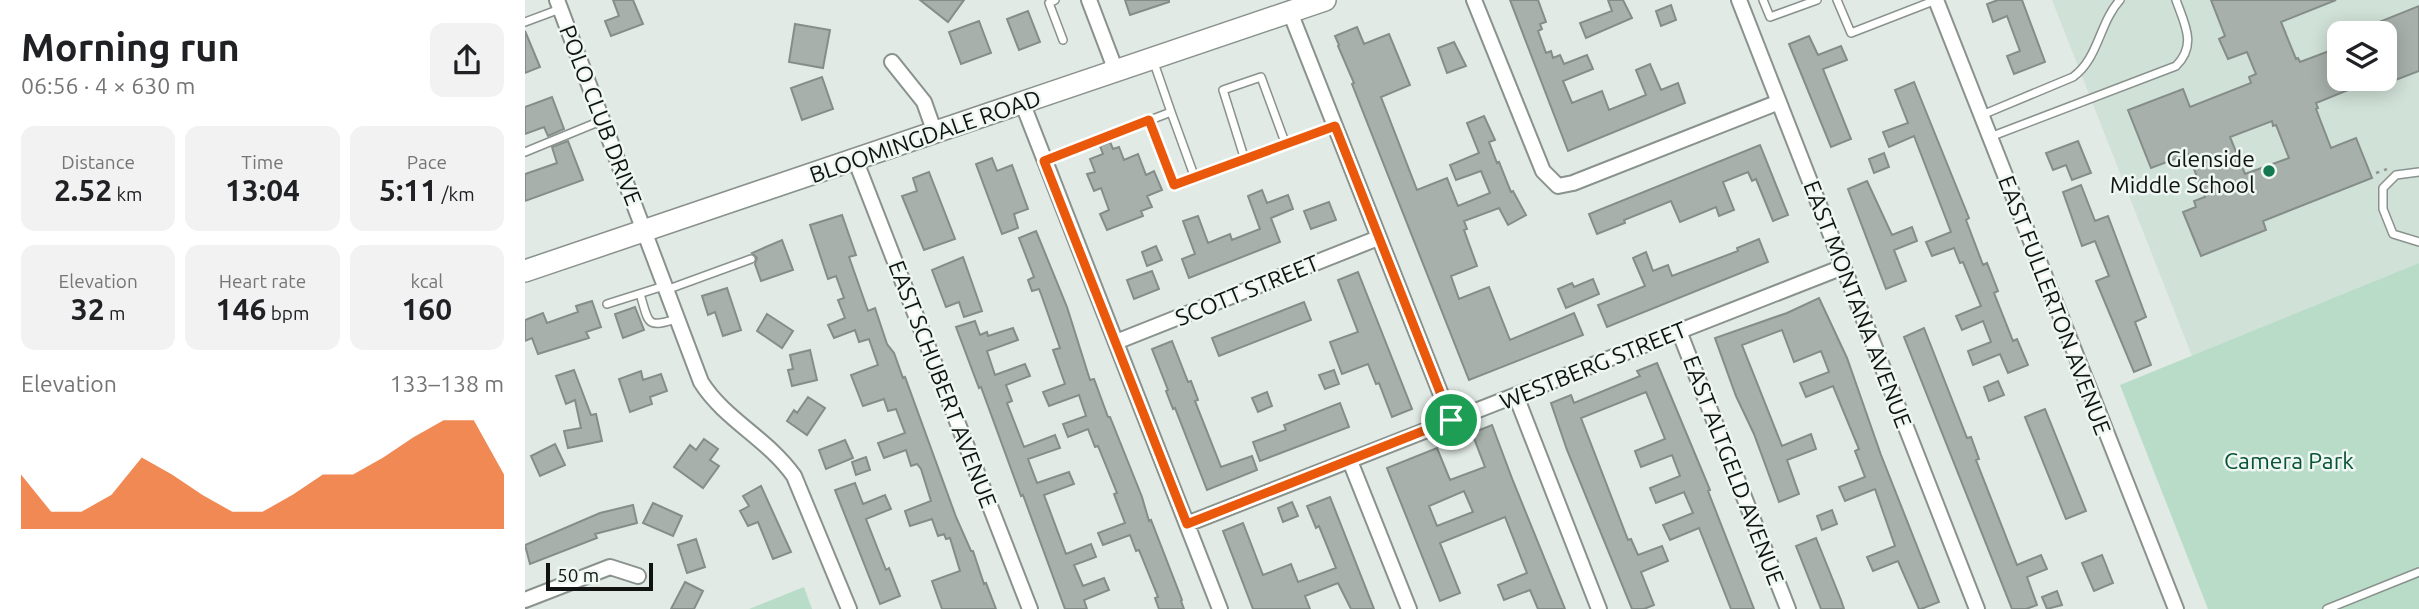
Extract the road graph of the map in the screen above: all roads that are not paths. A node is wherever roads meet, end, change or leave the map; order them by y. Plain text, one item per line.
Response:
1 (1055, 0) edge
2 (1089, 0) edge
3 (1474, 0) edge
4 (1739, 0) edge
5 (1763, 0) edge
6 (1817, 0) edge
7 (1837, 0) edge
8 (1936, 0) edge
9 (2120, 0) edge
10 (2176, 0) edge
11 (1315, 2) edge
12 (559, 4) edge
13 (1290, 12) junction
14 (525, 22) edge
15 (1063, 40) dead end
16 (1153, 58) junction
17 (892, 62) dead end
18 (1116, 71) junction
19 (1022, 102) junction
20 (1779, 102) junction
21 (1171, 112) junction
22 (1982, 115) junction
23 (603, 120) junction
24 (1149, 120) junction
25 (1335, 126) junction
26 (935, 133) junction
27 (1990, 137) junction
28 (1286, 145) junction
29 (525, 152) edge
30 (855, 159) junction
31 (1245, 160) junction
32 (1044, 161) junction
33 (2419, 172) edge
34 (1195, 178) junction
35 (645, 231) junction
36 (1378, 238) junction
37 (2419, 242) edge
38 (751, 259) dead end
39 (1843, 267) junction
40 (525, 271) edge
41 (666, 288) junction
42 (640, 294) junction
43 (607, 304) dead end
44 (676, 319) junction
45 (1679, 331) junction
46 (1116, 342) junction
47 (1516, 396) junction
48 (1451, 420) junction
49 (1350, 461) junction
50 (1187, 524) junction
51 (2419, 572) edge
52 (638, 576) dead end
53 (525, 600) edge
54 (849, 609) edge
55 (1030, 609) edge
56 (1220, 609) edge
57 (1409, 609) edge
58 (1599, 609) edge
59 (1788, 609) edge
60 (1977, 609) edge
61 (2176, 609) edge
62 (2327, 609) edge

1 - 15 lane
2 - 18 street
3 - 20 street
4 - 20 street, EAST MONTANA AVENUE
5 - 6 lane
7 - 8 lane
8 - 22 street, EAST FULLERTON AVENUE
9 - 22 lane
10 - 27 lane
11 - 13 main road, BLOOMINGDALE ROAD
12 - 14 lane
12 - 23 street, POLO CLUB DRIVE
13 - 16 main road, BLOOMINGDALE ROAD
13 - 25 street
16 - 18 main road, BLOOMINGDALE ROAD
16 - 21 lane
17 - 26 street
18 - 19 main road, BLOOMINGDALE ROAD
19 - 26 main road, BLOOMINGDALE ROAD
19 - 32 street
20 - 39 street, EAST MONTANA AVENUE
21 - 24 lane
21 - 34 lane
22 - 27 street, EAST FULLERTON AVENUE
23 - 29 lane
23 - 35 street, POLO CLUB DRIVE
24 - 32 lane
24 - 34 lane
25 - 28 lane
25 - 36 street
26 - 30 main road, BLOOMINGDALE ROAD
27 - 61 street, EAST FULLERTON AVENUE
28 - 31 lane
28 - 31 lane
30 - 35 main road, BLOOMINGDALE ROAD
30 - 55 street, EAST SCHUBERT AVENUE
31 - 34 lane
32 - 46 street
33 - 37 lane
35 - 40 main road, BLOOMINGDALE ROAD
35 - 41 street, POLO CLUB DRIVE
36 - 46 street, SCOTT STREET
36 - 48 street
38 - 41 lane
39 - 45 street, WESTBERG STREET
39 - 60 street, EAST MONTANA AVENUE
41 - 42 lane
41 - 44 street, POLO CLUB DRIVE
42 - 43 lane
42 - 44 lane
44 - 54 street, POLO CLUB DRIVE
45 - 47 street, WESTBERG STREET
45 - 59 street, EAST ALTGELD AVENUE
46 - 50 street
47 - 48 street, WESTBERG STREET
47 - 58 street
48 - 49 street, WESTBERG STREET
49 - 50 street, WESTBERG STREET
49 - 57 street
50 - 56 street
51 - 62 lane
52 - 53 street

